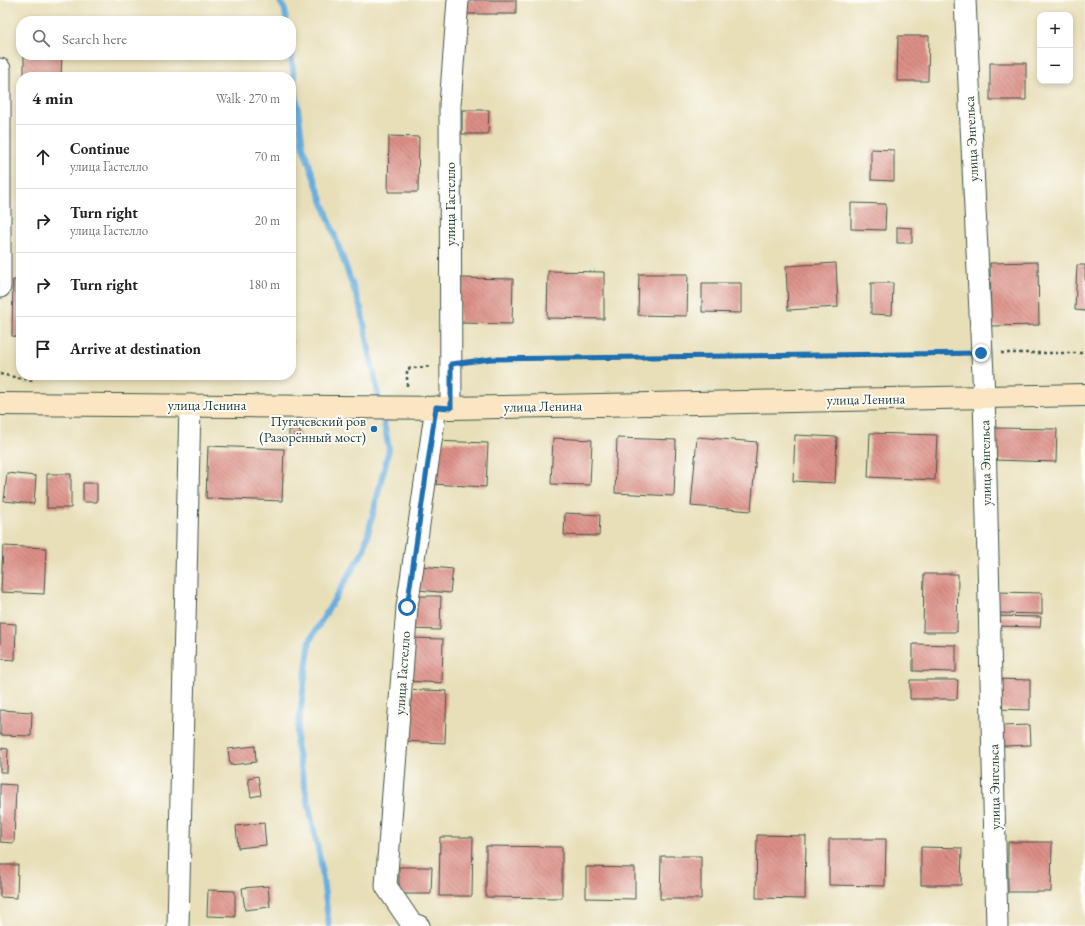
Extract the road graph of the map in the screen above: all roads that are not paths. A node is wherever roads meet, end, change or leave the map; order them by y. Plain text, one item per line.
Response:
1 (458, 0) edge
2 (965, 0) edge
3 (0, 69) edge
4 (0, 287) edge
5 (1085, 395) edge
6 (984, 396) junction
7 (0, 404) edge
8 (190, 405) junction
9 (443, 408) junction
10 (178, 926) edge
11 (419, 926) edge
12 (998, 926) edge

1 - 9 street, улица Гастелло
2 - 6 street, улица Энгельса
3 - 4 street
5 - 6 main road, улица Ленина
6 - 9 main road, улица Ленина
6 - 12 street, улица Энгельса
7 - 8 main road, улица Ленина
8 - 9 main road, улица Ленина
8 - 10 street
9 - 11 street, улица Гастелло

